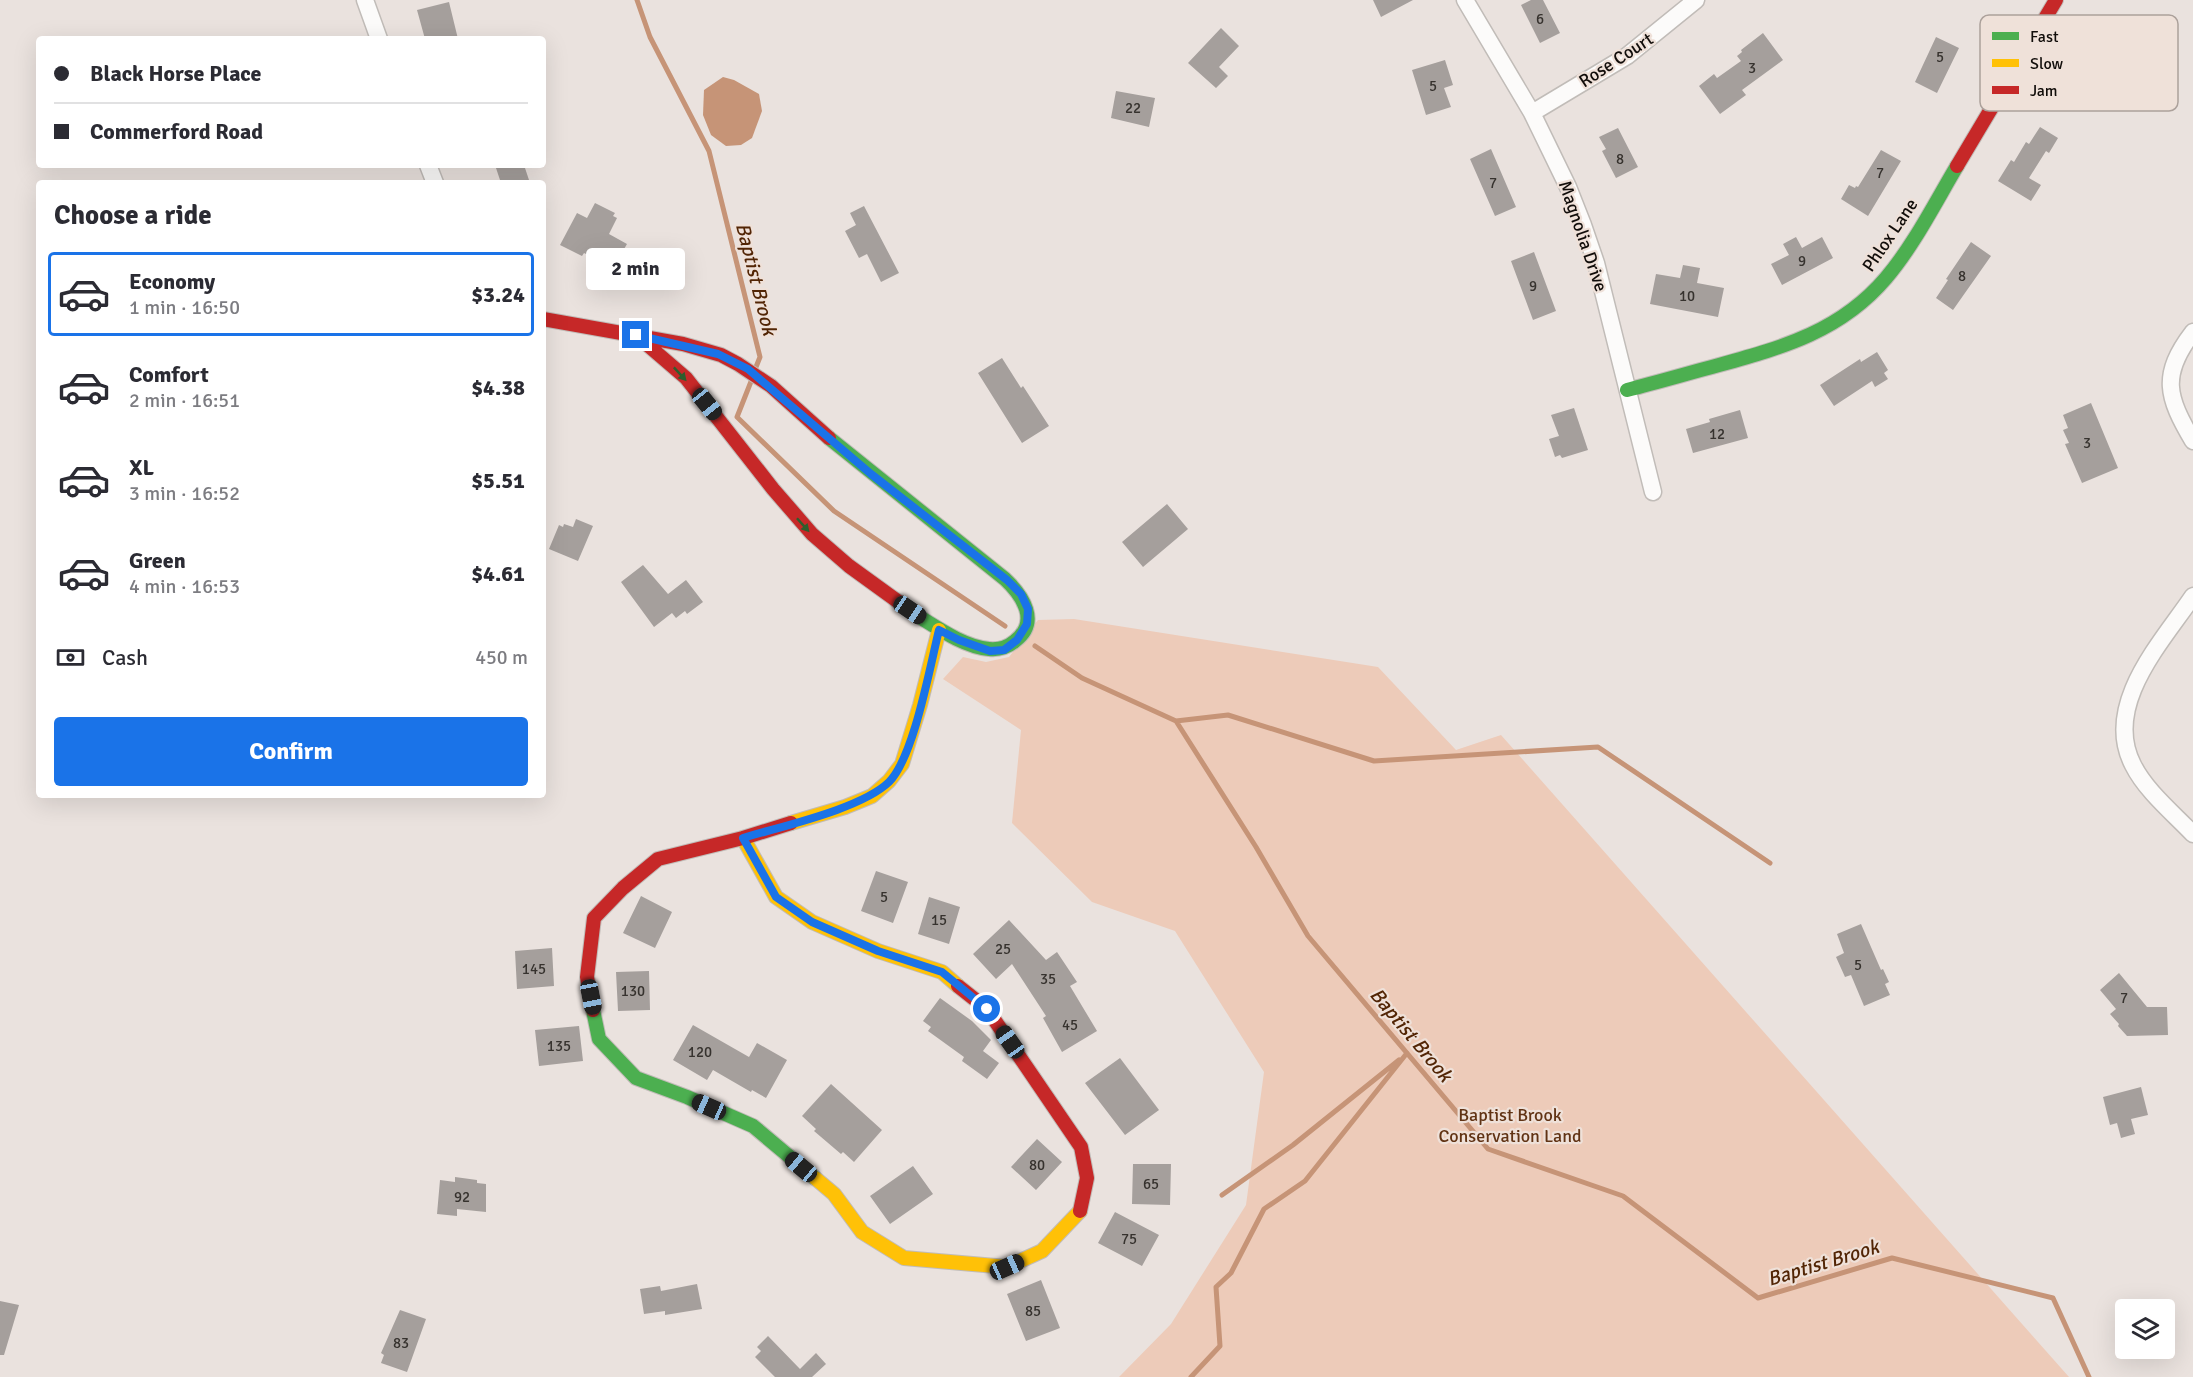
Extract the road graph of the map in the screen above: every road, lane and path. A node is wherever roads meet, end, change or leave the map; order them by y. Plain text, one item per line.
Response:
1 (365, 0) edge
2 (1466, 0) edge
3 (1696, 0) edge
4 (2056, 0) edge
5 (2047, 15) edge
6 (379, 36) edge
7 (1990, 111) edge
8 (1532, 113) junction
9 (546, 320) edge
10 (2193, 332) edge
11 (636, 335) junction
12 (1627, 390) junction
13 (2193, 441) edge
14 (1653, 492) dead end
15 (2193, 596) edge
16 (939, 630) junction
17 (2193, 834) edge
18 (743, 838) junction

1 - 6 street
2 - 8 street, Magnolia Drive
3 - 8 street, Rose Court
4 - 5 street, Phlox Lane
7 - 12 street, Phlox Lane
8 - 12 street, Magnolia Drive
9 - 11 street
10 - 13 street
11 -> 16 street
11 - 16 street
12 - 14 street, Magnolia Drive
15 - 17 street
16 - 18 street
18 - 18 street

